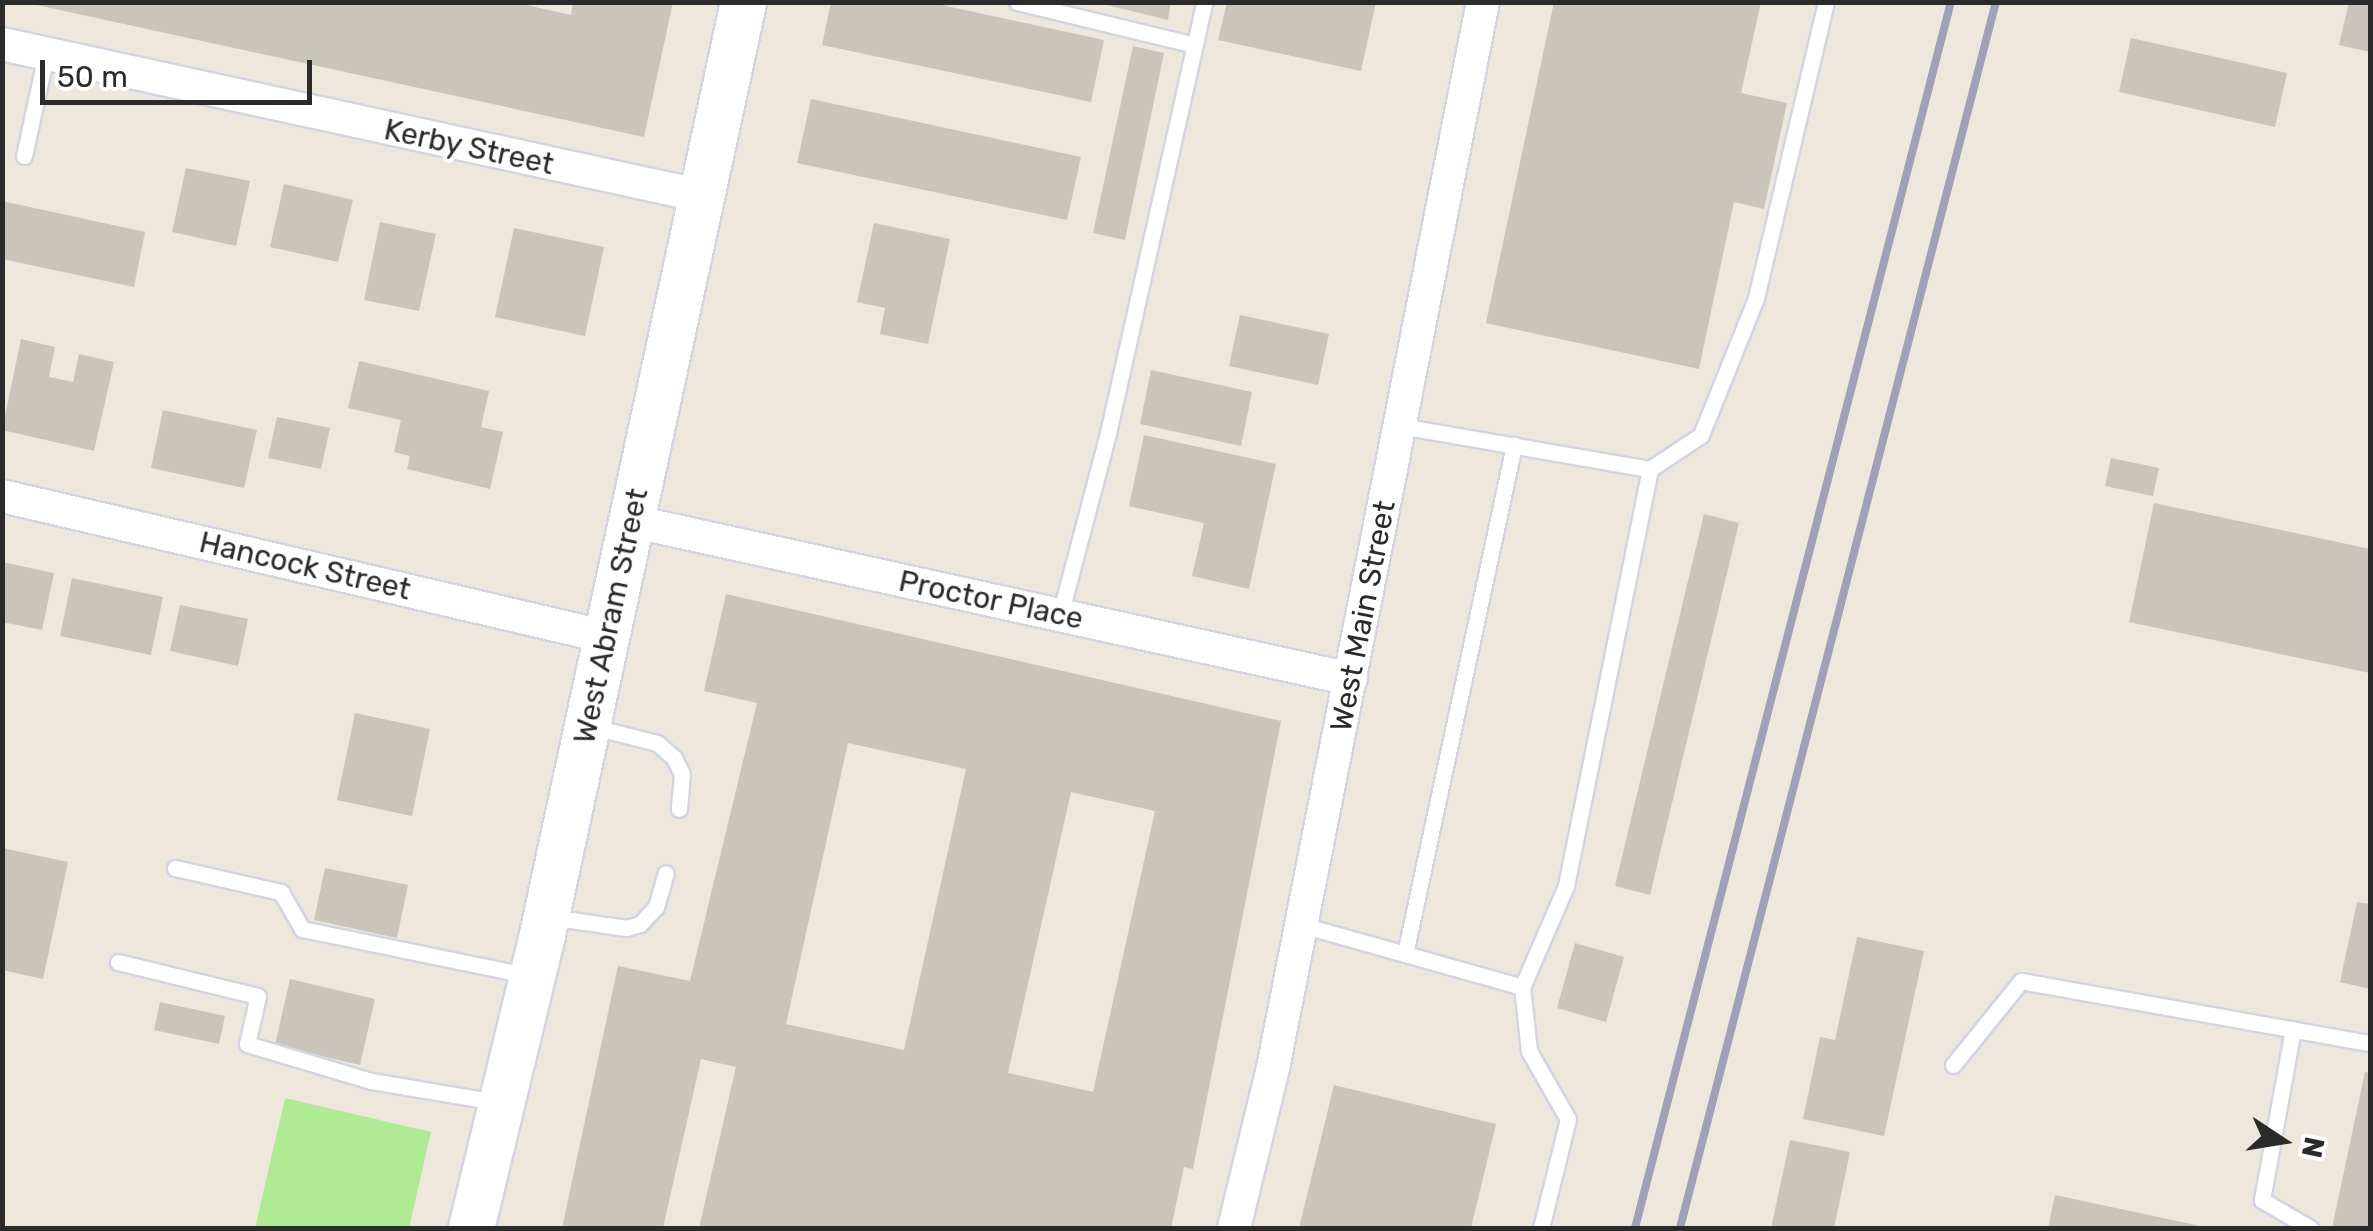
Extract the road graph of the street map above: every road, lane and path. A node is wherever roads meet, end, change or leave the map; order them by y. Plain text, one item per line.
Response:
1 (743, 2) edge
2 (1017, 2) edge
3 (1204, 2) edge
4 (1484, 2) edge
5 (1826, 2) edge
6 (2, 44) edge
7 (1194, 45) junction
8 (46, 54) junction
9 (24, 156) dead end
10 (702, 196) junction
11 (1400, 426) junction
12 (1514, 445) junction
13 (1650, 468) junction
14 (2, 496) edge
15 (631, 521) junction
16 (1060, 615) junction
17 (607, 637) junction
18 (1351, 679) junction
19 (587, 726) junction
20 (679, 810) dead end
21 (175, 868) dead end
22 (666, 872) dead end
23 (546, 916) junction
24 (1302, 925) junction
25 (1404, 954) junction
26 (118, 962) dead end
27 (533, 976) junction
28 (1522, 987) junction
29 (2293, 1029) junction
30 (2370, 1043) edge
31 (1953, 1064) dead end
32 (502, 1103) junction
33 (471, 1228) edge
34 (1234, 1228) edge
35 (1541, 1228) edge
36 (2310, 1228) edge

1 - 10 main road, West Abram Street
2 - 7 lane
3 - 7 lane
4 - 11 street, West Main Street
5 - 13 lane
6 - 8 street, Kerby Street
7 - 16 lane
8 - 9 lane
8 - 10 street, Kerby Street
10 - 15 main road, West Abram Street
11 - 12 lane
11 - 18 street, West Main Street
12 - 13 lane
12 - 25 lane
13 - 28 lane
14 - 17 street, Hancock Street
15 - 16 street, Proctor Place
15 - 17 main road, West Abram Street
16 - 18 street, Proctor Place
17 - 19 main road, West Abram Street
18 - 24 street, West Main Street
19 - 20 lane
19 - 23 main road, West Abram Street
21 - 27 lane
22 - 23 lane
23 - 27 main road, West Abram Street
24 - 25 lane
24 - 34 street, West Main Street
25 - 28 lane
26 - 32 lane
27 - 32 main road, West Abram Street
28 - 35 lane
29 - 30 lane
29 - 31 lane
29 - 36 lane
32 - 33 main road, West Abram Street

